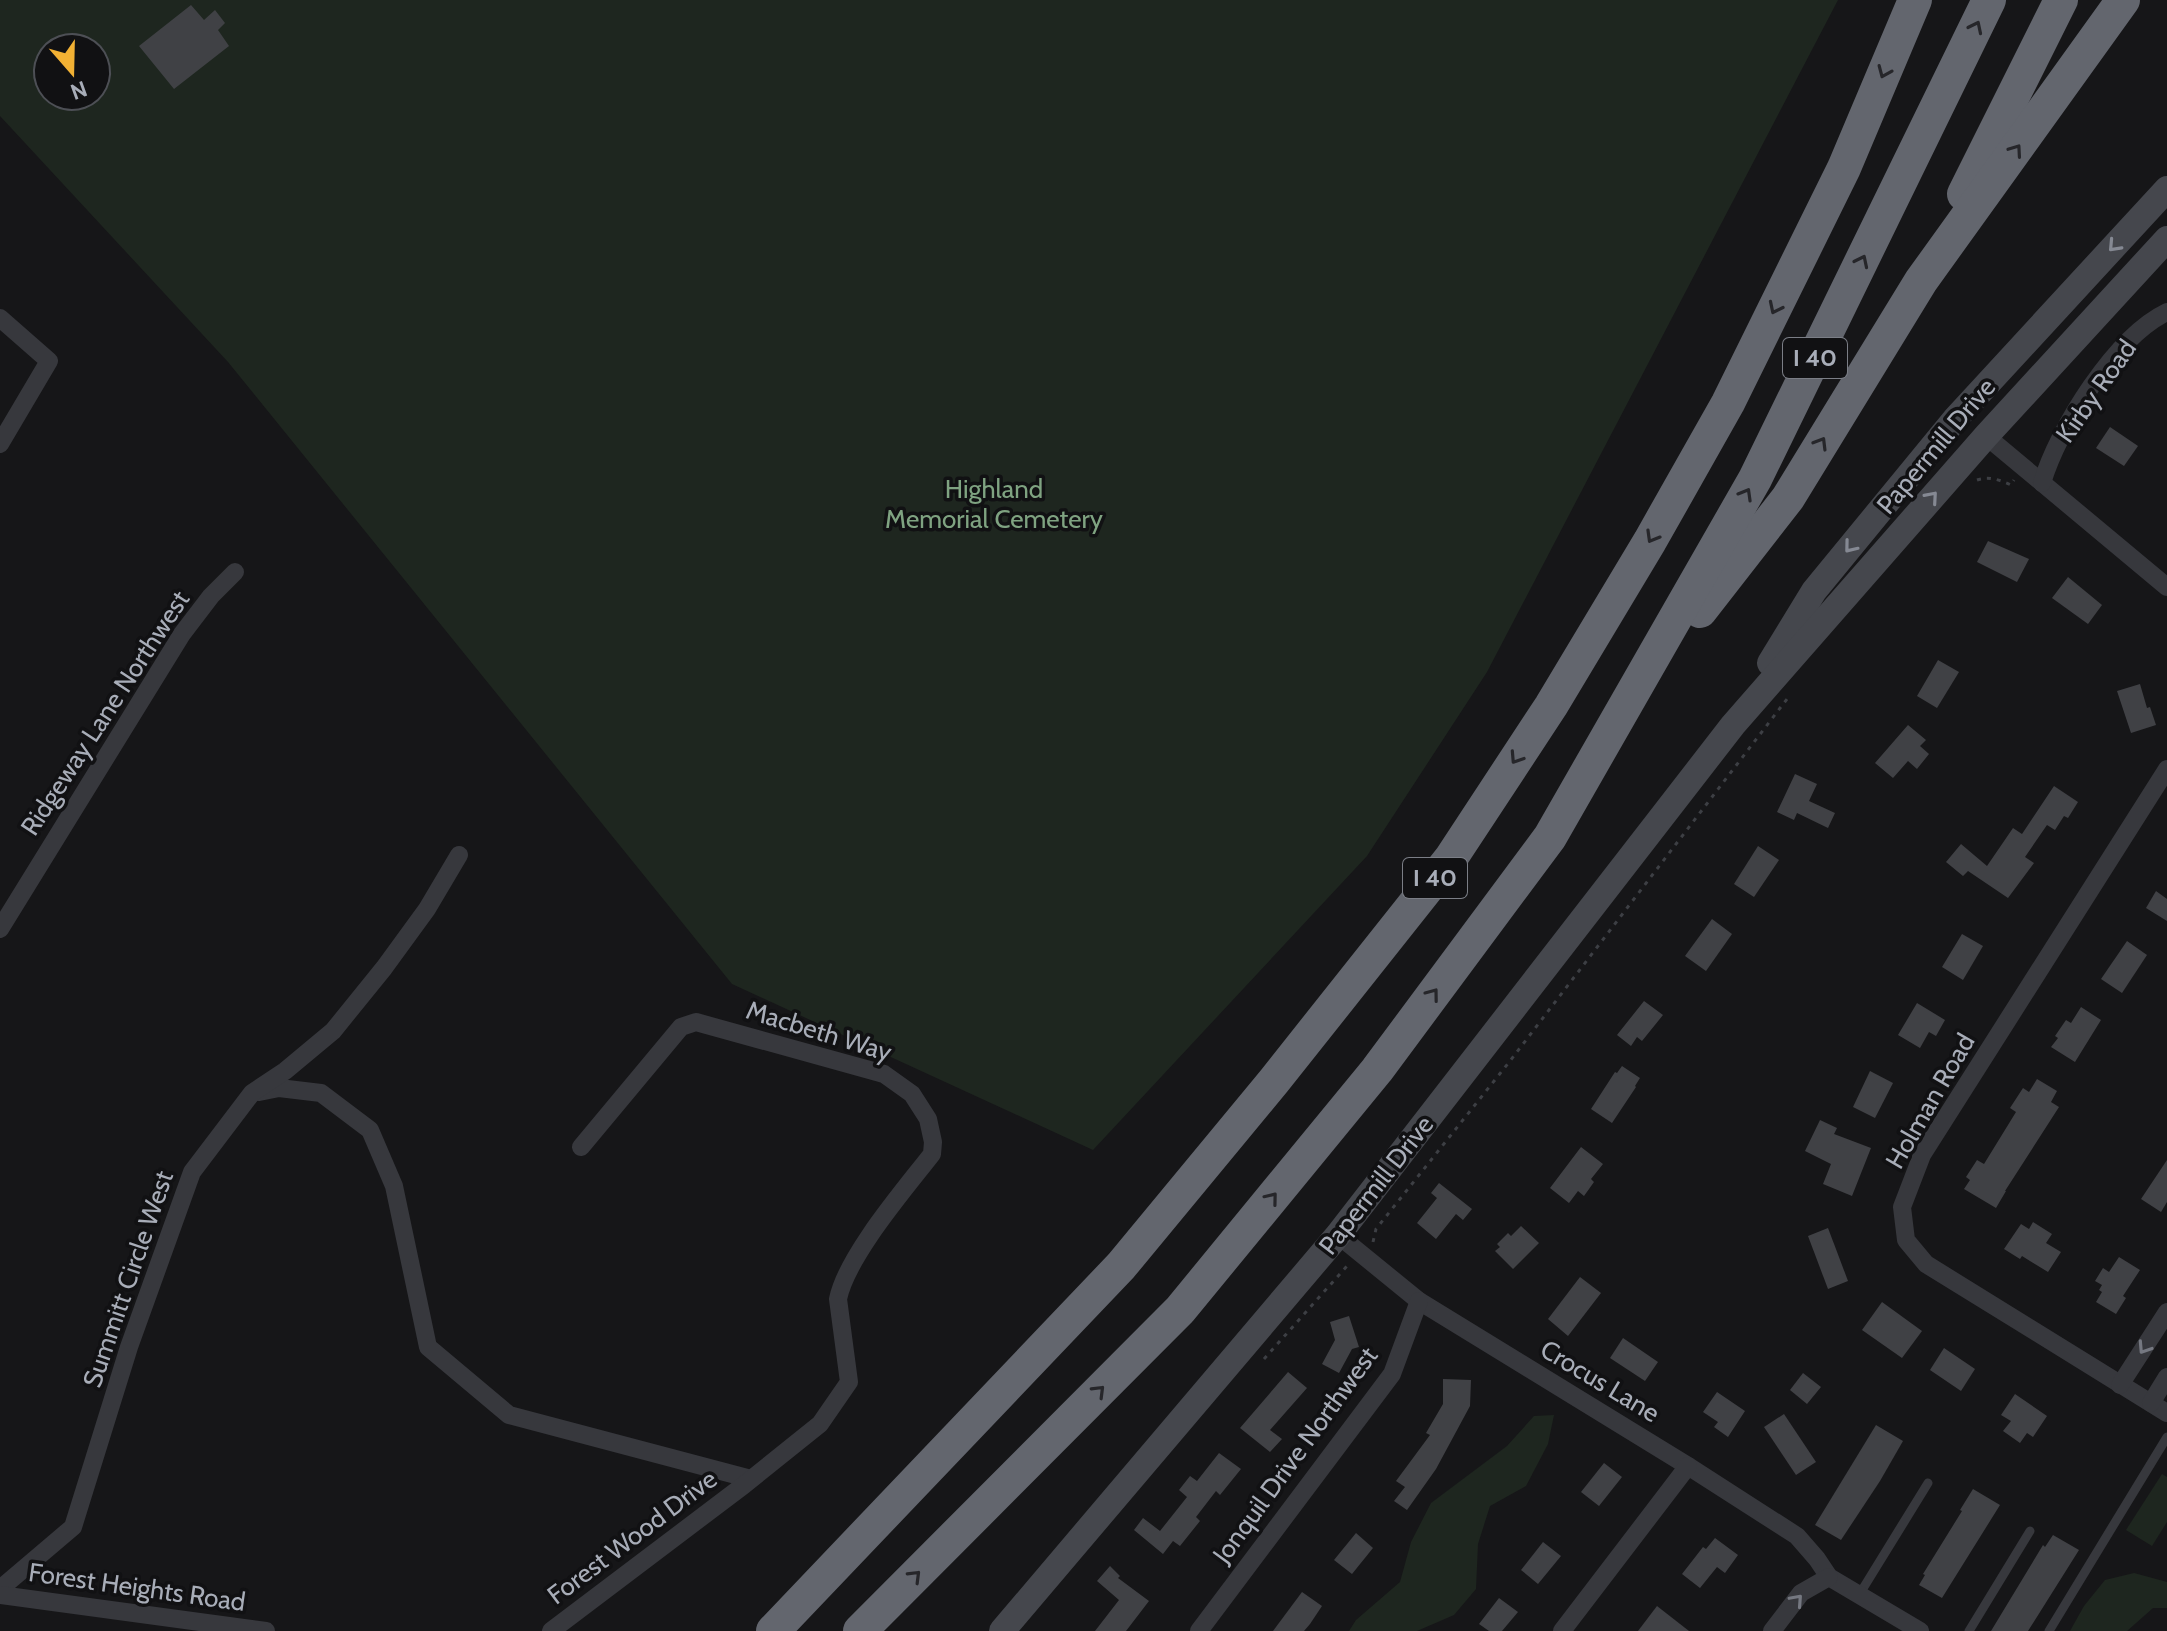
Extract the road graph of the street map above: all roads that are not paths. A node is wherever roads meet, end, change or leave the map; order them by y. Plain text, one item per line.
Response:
1 (1915, 0) edge
2 (1989, 0) edge
3 (2061, 0) edge
4 (2123, 0) edge
5 (2165, 194) edge
6 (2167, 239) edge
7 (1921, 281) junction
8 (2167, 312) edge
9 (0, 318) edge
10 (1986, 436) junction
11 (0, 444) edge
12 (2042, 483) junction
13 (235, 572) dead end
14 (2167, 587) edge
15 (1624, 707) junction
16 (1733, 725) junction
17 (2167, 769) edge
18 (459, 855) dead end
19 (0, 929) edge
20 (252, 1093) junction
21 (581, 1147) dead end
22 (1338, 1235) junction
23 (1419, 1301) junction
24 (2167, 1312) edge
25 (2167, 1377) edge
26 (2120, 1385) junction
27 (2159, 1408) edge
28 (2167, 1437) edge
29 (1688, 1466) junction
30 (747, 1482) junction
31 (1928, 1483) dead end
32 (2030, 1531) dead end
33 (1829, 1577) junction
34 (0, 1589) edge
35 (0, 1595) edge
36 (1859, 1595) junction
37 (266, 1631) edge
38 (551, 1631) edge
39 (773, 1631) edge
40 (860, 1631) edge
41 (1002, 1631) edge
42 (1199, 1631) edge
43 (1562, 1631) edge
44 (1772, 1631) edge
45 (1920, 1631) edge
46 (1969, 1631) edge
47 (2049, 1631) edge

1 -> 39 highway, I 40
15 -> 2 highway, I 40
3 - 7 highway
7 -> 4 highway
5 -> 16 main road, Papermill Drive
6 - 10 main road, Papermill Drive
15 -> 7 highway
8 - 12 street, Kirby Road
9 - 11 street
10 - 12 street
16 -> 10 main road, Papermill Drive
12 - 14 street
13 - 19 street, Ridgeway Lane Northwest
40 -> 15 highway, I 40
16 - 22 main road, Papermill Drive
17 - 26 street, Holman Road
18 - 20 street, Summitt Circle West
20 - 30 street
20 - 34 street, Summitt Circle West
21 - 30 street, Macbeth Way
22 - 23 street, Crocus Lane
22 - 41 main road, Papermill Drive
23 - 29 street, Crocus Lane
23 - 42 street, Jonquil Drive Northwest
24 -> 26 street
25 - 27 street
26 - 27 street, Holman Road
28 - 47 lane
29 - 33 street, Crocus Lane
29 - 43 street
30 - 38 street, Forest Wood Drive
31 - 36 lane
32 - 46 lane
33 - 36 street, Crocus Lane
44 -> 33 street
35 - 37 street, Forest Heights Road
36 - 45 street, Crocus Lane

